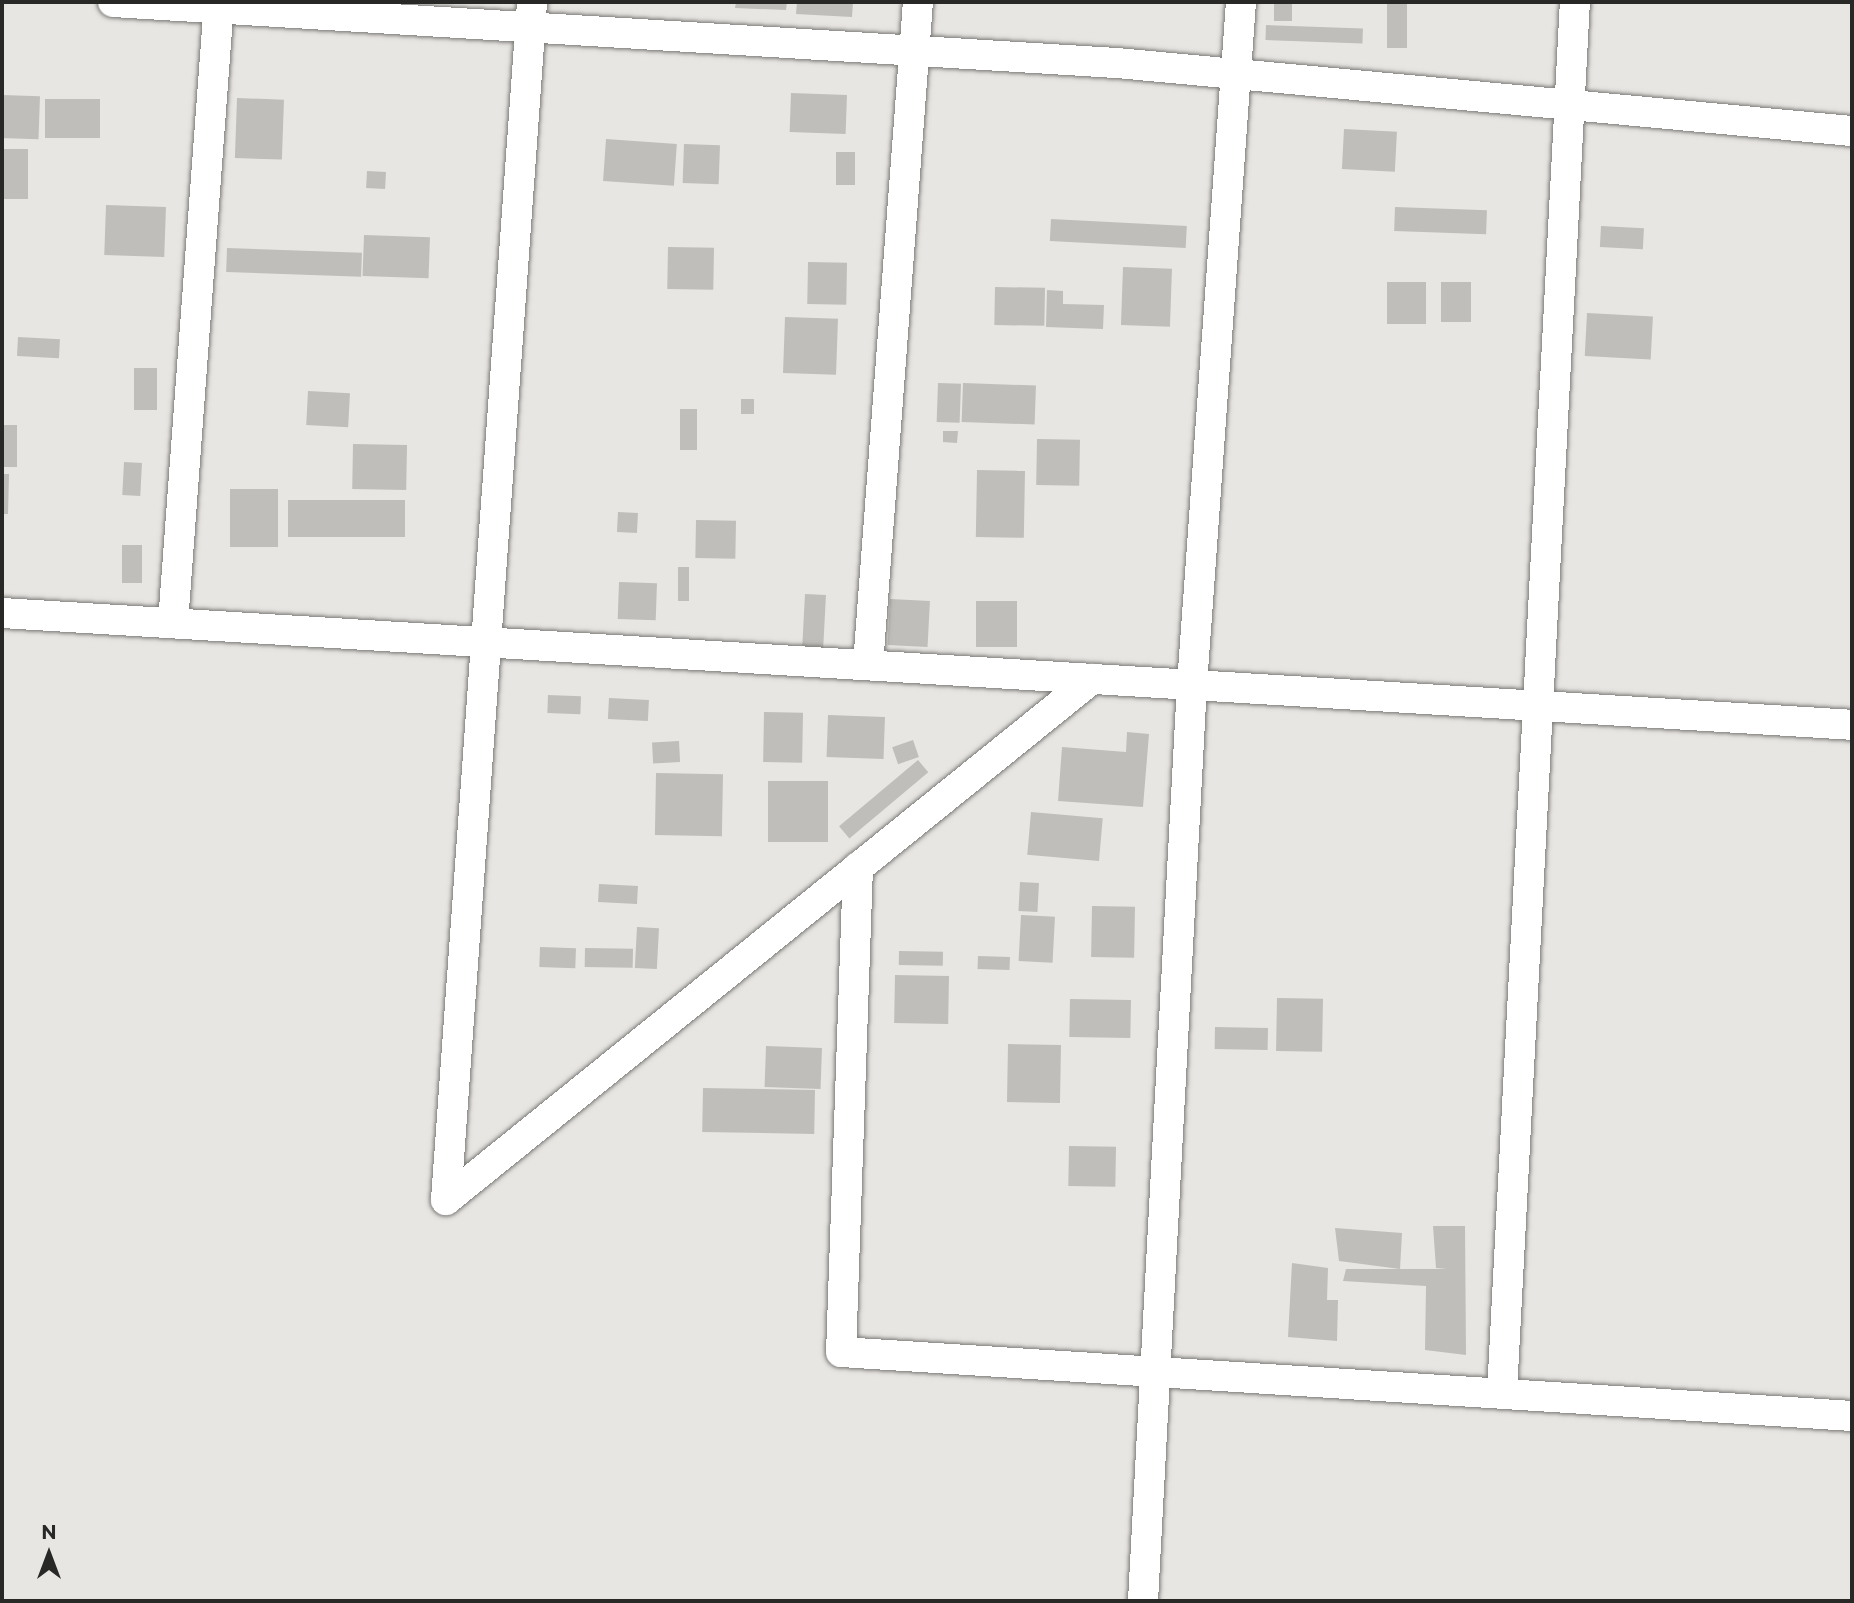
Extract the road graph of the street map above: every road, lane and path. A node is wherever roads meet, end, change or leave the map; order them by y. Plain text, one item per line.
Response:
1 (113, 2) edge
2 (918, 2) edge
3 (1241, 2) edge
4 (1575, 2) edge
5 (218, 5) edge
6 (531, 14) edge
7 (914, 51) junction
8 (1236, 74) junction
9 (1569, 105) junction
10 (1852, 131) edge
11 (2, 613) edge
12 (173, 623) junction
13 (486, 642) junction
14 (868, 665) junction
15 (1092, 679) junction
16 (1192, 685) junction
17 (1537, 706) junction
18 (1852, 724) edge
19 (858, 867) junction
20 (1156, 1371) junction
21 (1502, 1393) junction
22 (1852, 1416) edge
23 (1143, 1601) edge

1 - 5 street
2 - 7 street
3 - 8 street
4 - 9 street
5 - 6 street
5 - 12 street
6 - 7 street
6 - 13 street
7 - 8 street
7 - 14 street
8 - 9 street
8 - 16 street
9 - 10 street
9 - 17 street
11 - 12 street
12 - 13 street
13 - 14 street
13 - 19 street
14 - 15 street
15 - 16 street
15 - 19 street
16 - 17 street
16 - 20 street
17 - 18 street
17 - 21 street
19 - 20 street
20 - 21 street
20 - 23 street
21 - 22 street

